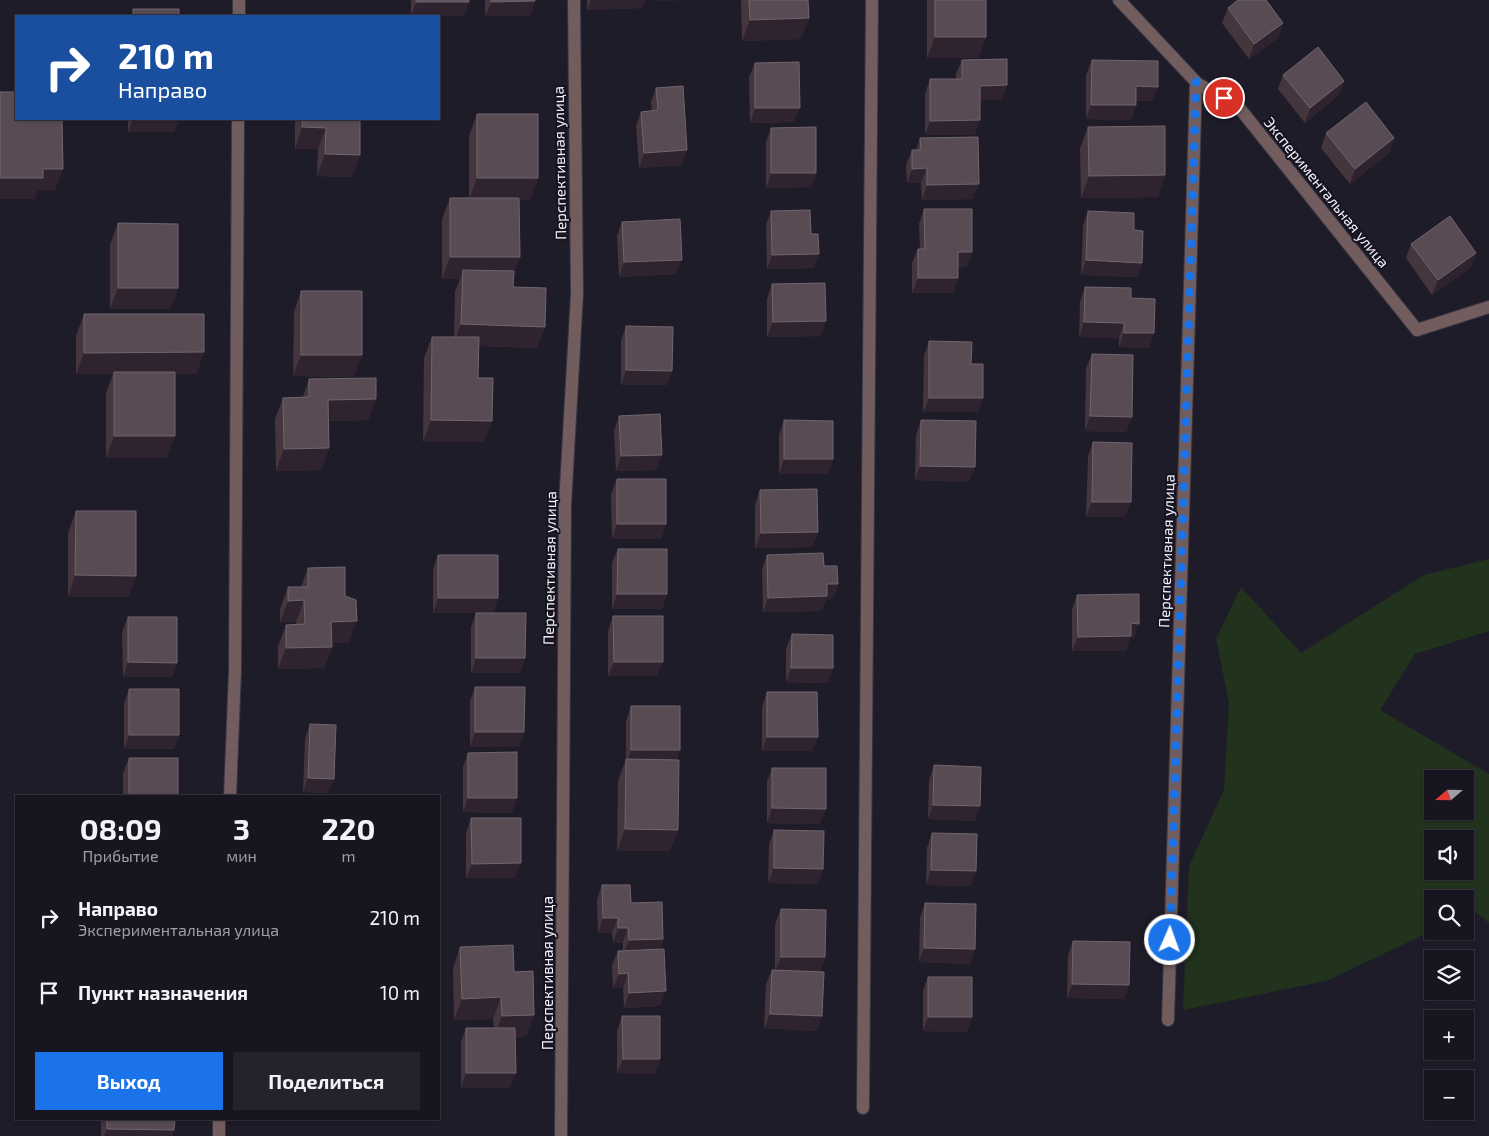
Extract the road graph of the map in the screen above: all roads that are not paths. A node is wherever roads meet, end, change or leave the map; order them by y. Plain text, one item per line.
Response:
1 (239, 0) edge
2 (574, 0) edge
3 (872, 0) edge
4 (1119, 0) edge
5 (239, 15) edge
6 (1196, 82) junction
7 (238, 120) edge
8 (1489, 307) edge
9 (230, 795) edge
10 (1168, 1020) dead end
11 (863, 1108) dead end
12 (219, 1120) edge
13 (219, 1136) edge
14 (561, 1136) edge

1 - 5 street
2 - 14 street, Перспективная улица
3 - 11 street
4 - 6 street, Экспериментальная улица
6 - 8 street, Экспериментальная улица
6 - 10 street, Перспективная улица
7 - 9 street
12 - 13 street

